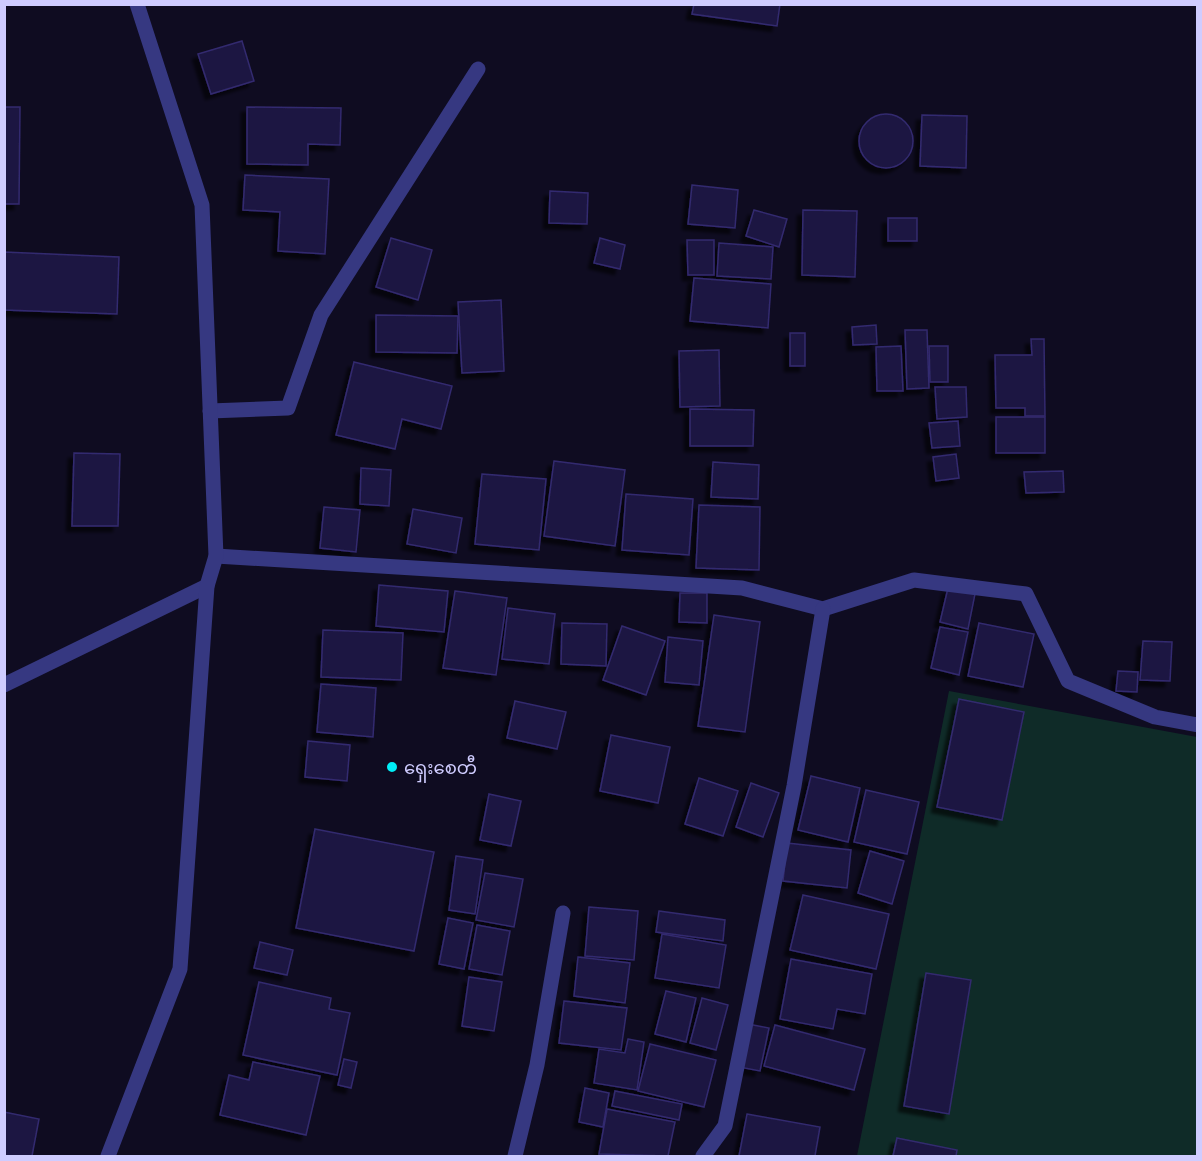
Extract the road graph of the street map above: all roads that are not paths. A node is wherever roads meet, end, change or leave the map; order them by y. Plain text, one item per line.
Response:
1 (137, 4) edge
2 (478, 69) dead end
3 (210, 411) junction
4 (216, 556) junction
5 (207, 586) junction
6 (823, 609) junction
7 (4, 685) edge
8 (1197, 725) edge
9 (563, 913) dead end
10 (108, 1156) edge
11 (515, 1156) edge
12 (703, 1156) edge

1 - 3 street
2 - 3 street
3 - 4 street
4 - 5 street
4 - 6 street
5 - 7 street
5 - 10 street
6 - 8 street
6 - 12 street
9 - 11 street

